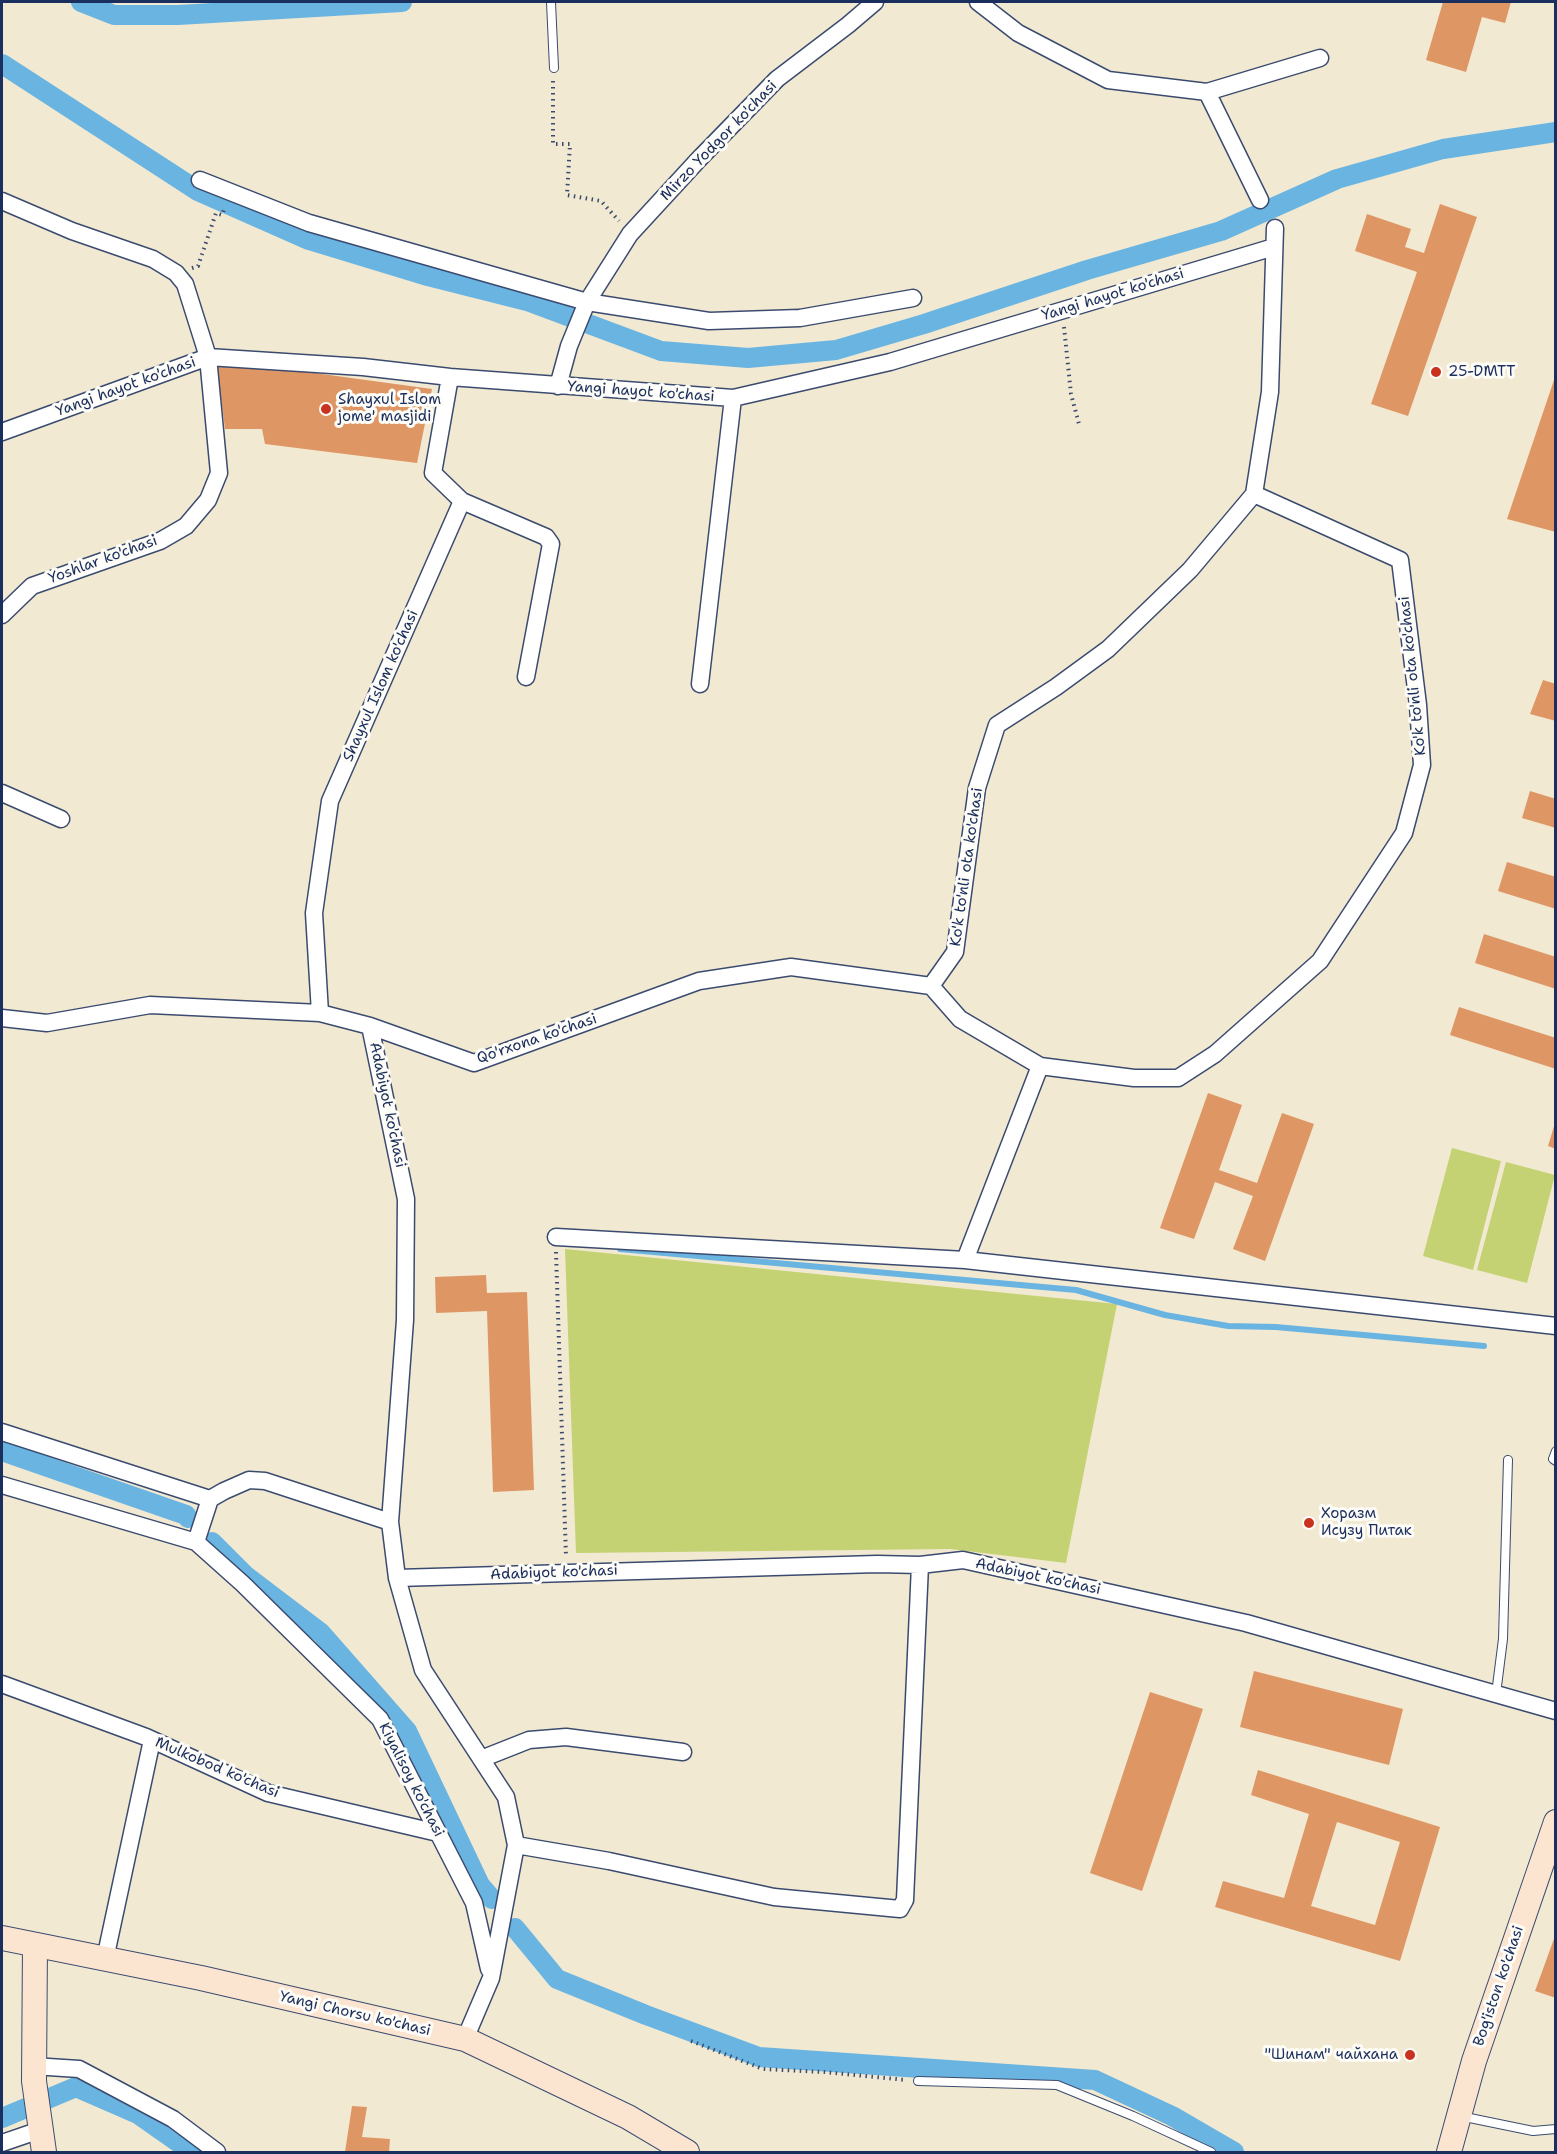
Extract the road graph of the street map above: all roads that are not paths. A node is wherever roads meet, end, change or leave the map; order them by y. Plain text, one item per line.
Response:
1 (551, 2) edge
2 (875, 2) edge
3 (978, 2) edge
4 (1320, 58) dead end
5 (554, 68) road end
6 (1207, 92) junction
7 (200, 180) dead end
8 (1260, 200) dead end
9 (2, 201) edge
10 (1275, 228) dead end
11 (1274, 247) junction
12 (913, 298) dead end
13 (587, 302) junction
14 (208, 357) junction
15 (450, 377) junction
16 (558, 386) junction
17 (733, 398) junction
18 (2, 432) edge
19 (1254, 494) junction
20 (462, 501) junction
21 (2, 615) edge
22 (526, 677) dead end
23 (700, 684) dead end
24 (2, 793) edge
25 (61, 819) dead end
26 (931, 986) junction
27 (320, 1013) junction
28 (2, 1018) edge
29 (370, 1026) junction
30 (1040, 1066) junction
31 (556, 1237) road end
32 (965, 1260) junction
33 (1556, 1326) edge
34 (2, 1432) edge
35 (1556, 1451) edge
36 (1508, 1460) dead end
37 (1556, 1461) edge
38 (2, 1485) edge
39 (210, 1499) junction
40 (390, 1522) junction
41 (196, 1542) junction
42 (920, 1565) junction
43 (397, 1578) junction
44 (2, 1684) edge
45 (1496, 1694) junction
46 (1556, 1710) edge
47 (152, 1740) junction
48 (683, 1752) dead end
49 (481, 1759) junction
50 (1556, 1822) edge
51 (438, 1833) junction
52 (516, 1845) junction
53 (2, 1938) edge
54 (34, 1945) junction
55 (105, 1959) junction
56 (491, 1978) junction
57 (465, 2039) junction
58 (33, 2074) junction
59 (918, 2081) road end
60 (1459, 2116) junction
61 (1556, 2129) edge
62 (40, 2132) edge
63 (2, 2143) edge
64 (217, 2152) edge
65 (687, 2152) edge
66 (1211, 2152) edge
67 (1449, 2152) edge

1 - 5 lane
2 - 13 street, Mirzo Yodgor ko'chasi
3 - 6 street
4 - 6 street
6 - 8 street
7 - 13 street
9 - 14 street, Yoshlar ko'chasi
10 - 11 street
11 - 17 street, Yangi hayot ko'chasi
11 - 19 street
12 - 13 street
13 - 16 street, Mirzo Yodgor ko'chasi
14 - 15 street, Yangi hayot ko'chasi
14 - 18 street, Yangi hayot ko'chasi
14 - 21 street, Yoshlar ko'chasi
15 - 16 street, Yangi hayot ko'chasi
15 - 20 street
16 - 17 street, Yangi hayot ko'chasi
17 - 23 street
19 - 26 street, Ko'k to'nli ota ko'chasi
19 - 30 street, Ko'k to'nli ota ko'chasi
20 - 22 street
20 - 27 street, Shayxul Islom ko'chasi
24 - 25 street
26 - 29 street, Qo'rxona ko'chasi
26 - 30 street, Ko'k to'nli ota ko'chasi
27 - 28 street, Qo'rxona ko'chasi
27 - 29 street, Qo'rxona ko'chasi
29 - 40 street, Adabiyot ko'chasi
30 - 32 street
31 - 32 street
32 - 33 street
34 - 39 street
35 - 37 lane
36 - 45 lane
38 - 41 street, Kiyalisoy ko'chasi
39 - 40 street
39 - 41 street
40 - 43 street, Adabiyot ko'chasi
41 - 51 street, Kiyalisoy ko'chasi
42 - 43 street, Adabiyot ko'chasi
42 - 45 street, Adabiyot ko'chasi
42 - 52 street
43 - 49 street, Adabiyot ko'chasi
44 - 47 street, Mulkobod ko'chasi
45 - 46 street, Adabiyot ko'chasi
47 - 51 street, Mulkobod ko'chasi
47 - 55 street
48 - 49 street
49 - 52 street, Adabiyot ko'chasi
50 - 60 main road, Bog'iston ko'chasi
51 - 56 street, Kiyalisoy ko'chasi
52 - 56 street, Adabiyot ko'chasi
53 - 54 main road, Yangi Chorsu ko'chasi
54 - 55 main road, Yangi Chorsu ko'chasi
54 - 58 main road
55 - 57 main road, Yangi Chorsu ko'chasi
56 - 57 street, Adabiyot ko'chasi
57 - 65 main road, Yangi Chorsu ko'chasi
58 - 62 main road
58 - 64 street
59 - 66 lane
60 - 61 lane
60 - 67 main road, Bog'iston ko'chasi
62 - 63 street

